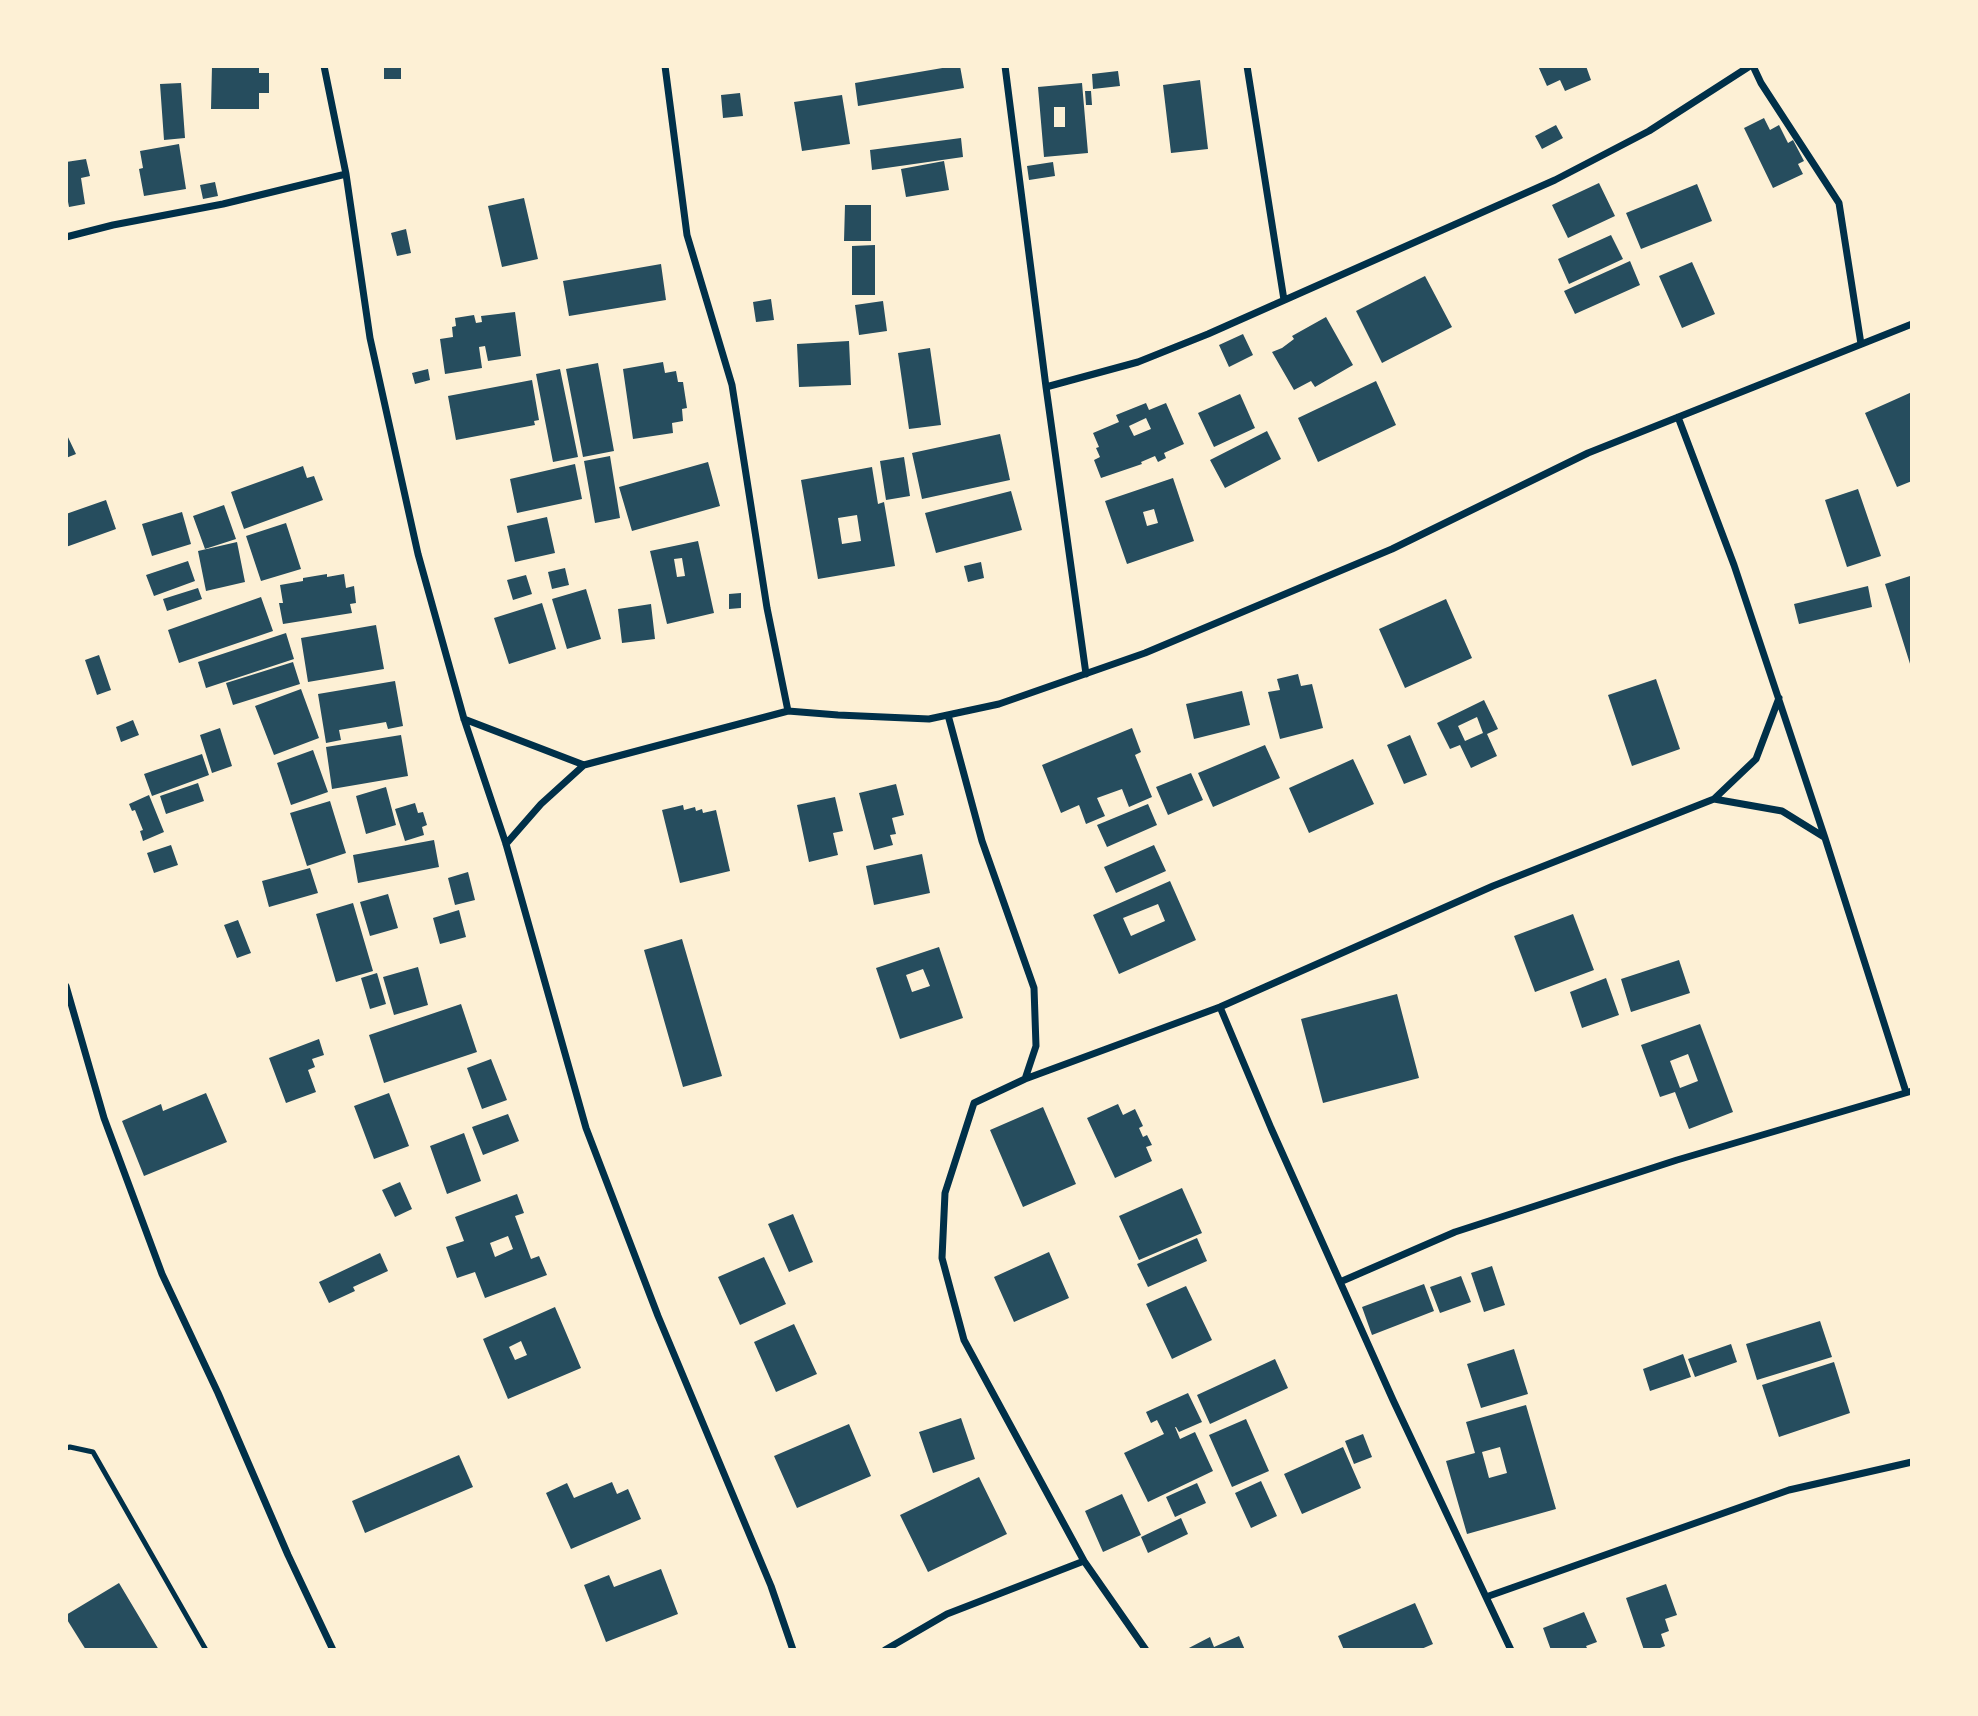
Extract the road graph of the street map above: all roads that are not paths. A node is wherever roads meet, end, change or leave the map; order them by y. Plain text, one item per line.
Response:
1 (324, 66) edge
2 (665, 66) edge
3 (1005, 66) edge
4 (1247, 66) edge
5 (1752, 66) edge
6 (346, 174) junction
7 (66, 237) edge
8 (1284, 300) junction
9 (1912, 324) edge
10 (1860, 344) junction
11 (1046, 387) junction
12 (1678, 417) junction
13 (1086, 674) junction
14 (1779, 698) junction
15 (788, 710) junction
16 (948, 715) junction
17 (464, 719) junction
18 (584, 765) junction
19 (1714, 799) junction
20 (1825, 838) junction
21 (506, 844) junction
22 (66, 986) edge
23 (1220, 1007) junction
24 (1024, 1079) junction
25 (1909, 1092) edge
26 (1340, 1282) junction
27 (68, 1445) edge
28 (1912, 1462) edge
29 (1084, 1561) junction
30 (1486, 1597) junction
31 (206, 1650) edge
32 (333, 1650) edge
33 (793, 1650) edge
34 (885, 1650) edge
35 (1146, 1650) edge
36 (1511, 1650) edge

1 - 6 street
2 - 15 street
3 - 11 street
4 - 8 street
5 - 8 street
5 - 10 street
6 - 7 street
6 - 17 street
8 - 11 street
9 - 10 street
10 - 12 street
11 - 13 street
12 - 13 street
12 - 14 street
13 - 16 street
14 - 19 street
14 - 20 street
15 - 16 street
15 - 18 street
16 - 24 street
17 - 18 street
17 - 21 street
18 - 21 street
19 - 20 street
19 - 23 street
20 - 25 street
21 - 33 street
22 - 32 street
23 - 24 street
23 - 26 street
24 - 29 street
25 - 26 street
26 - 30 street
27 - 31 lane
28 - 30 street
29 - 34 street
29 - 35 street
30 - 36 street

